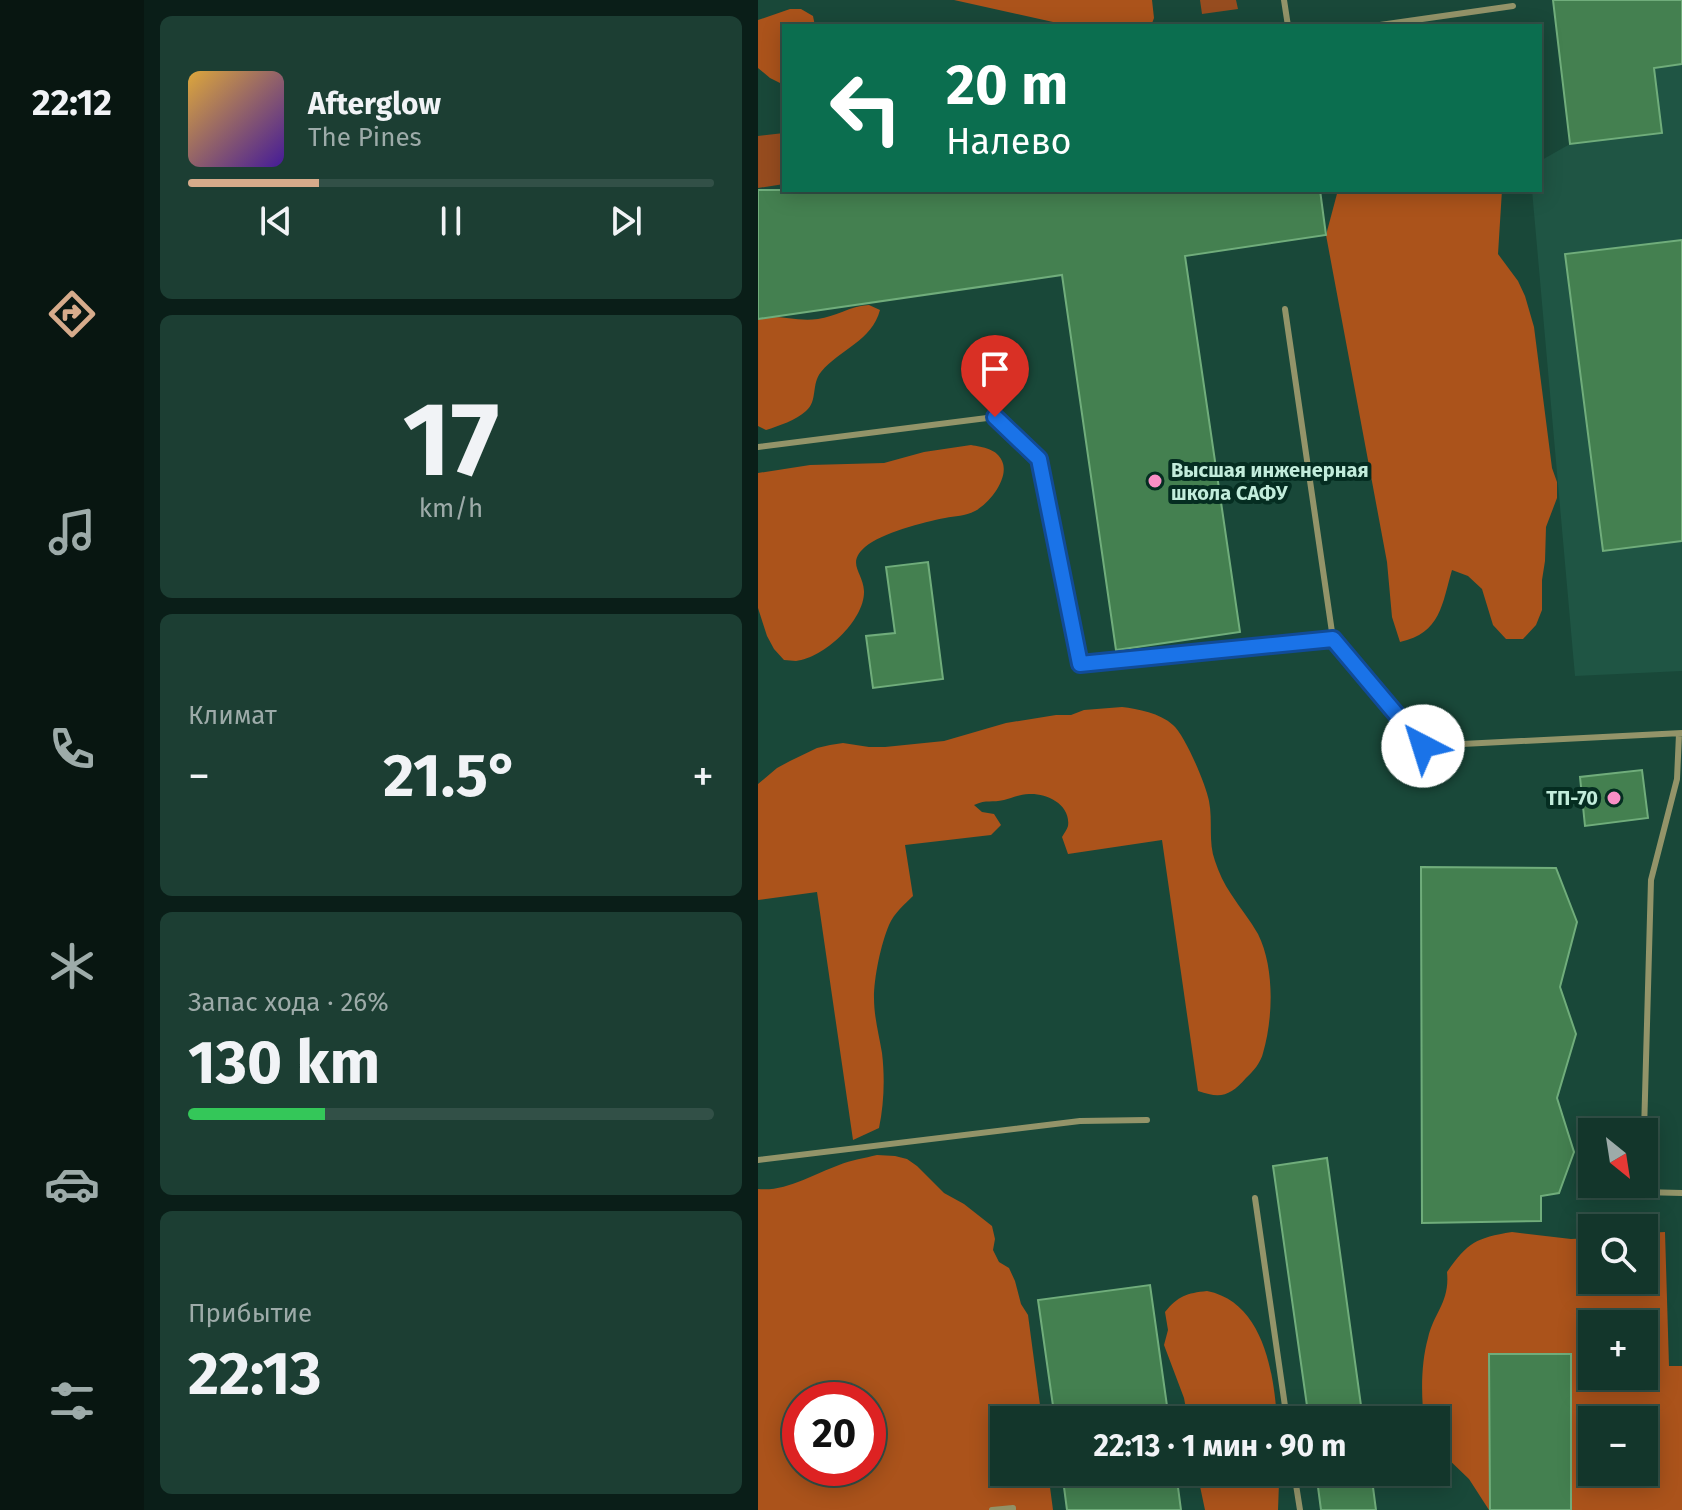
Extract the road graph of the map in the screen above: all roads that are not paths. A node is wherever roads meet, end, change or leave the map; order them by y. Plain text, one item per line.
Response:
1 (1284, 0) edge
2 (1513, 6) dead end
3 (1288, 24) edge
4 (1387, 24) edge
5 (1285, 309) dead end
6 (758, 447) edge
7 (1333, 639) junction
8 (1680, 734) edge
9 (1644, 1118) edge
10 (1147, 1120) dead end
11 (758, 1160) edge
12 (1658, 1192) edge
13 (1682, 1193) edge
14 (1255, 1198) dead end
15 (1285, 1406) edge
16 (1296, 1486) edge
17 (992, 1510) edge
18 (1013, 1510) edge
19 (1300, 1510) edge

1 - 3 lane
2 - 4 lane
5 - 7 lane
6 - 7 lane
7 - 8 lane
8 - 9 lane
10 - 11 lane
12 - 13 lane
14 - 15 lane
16 - 19 lane
17 - 18 lane

